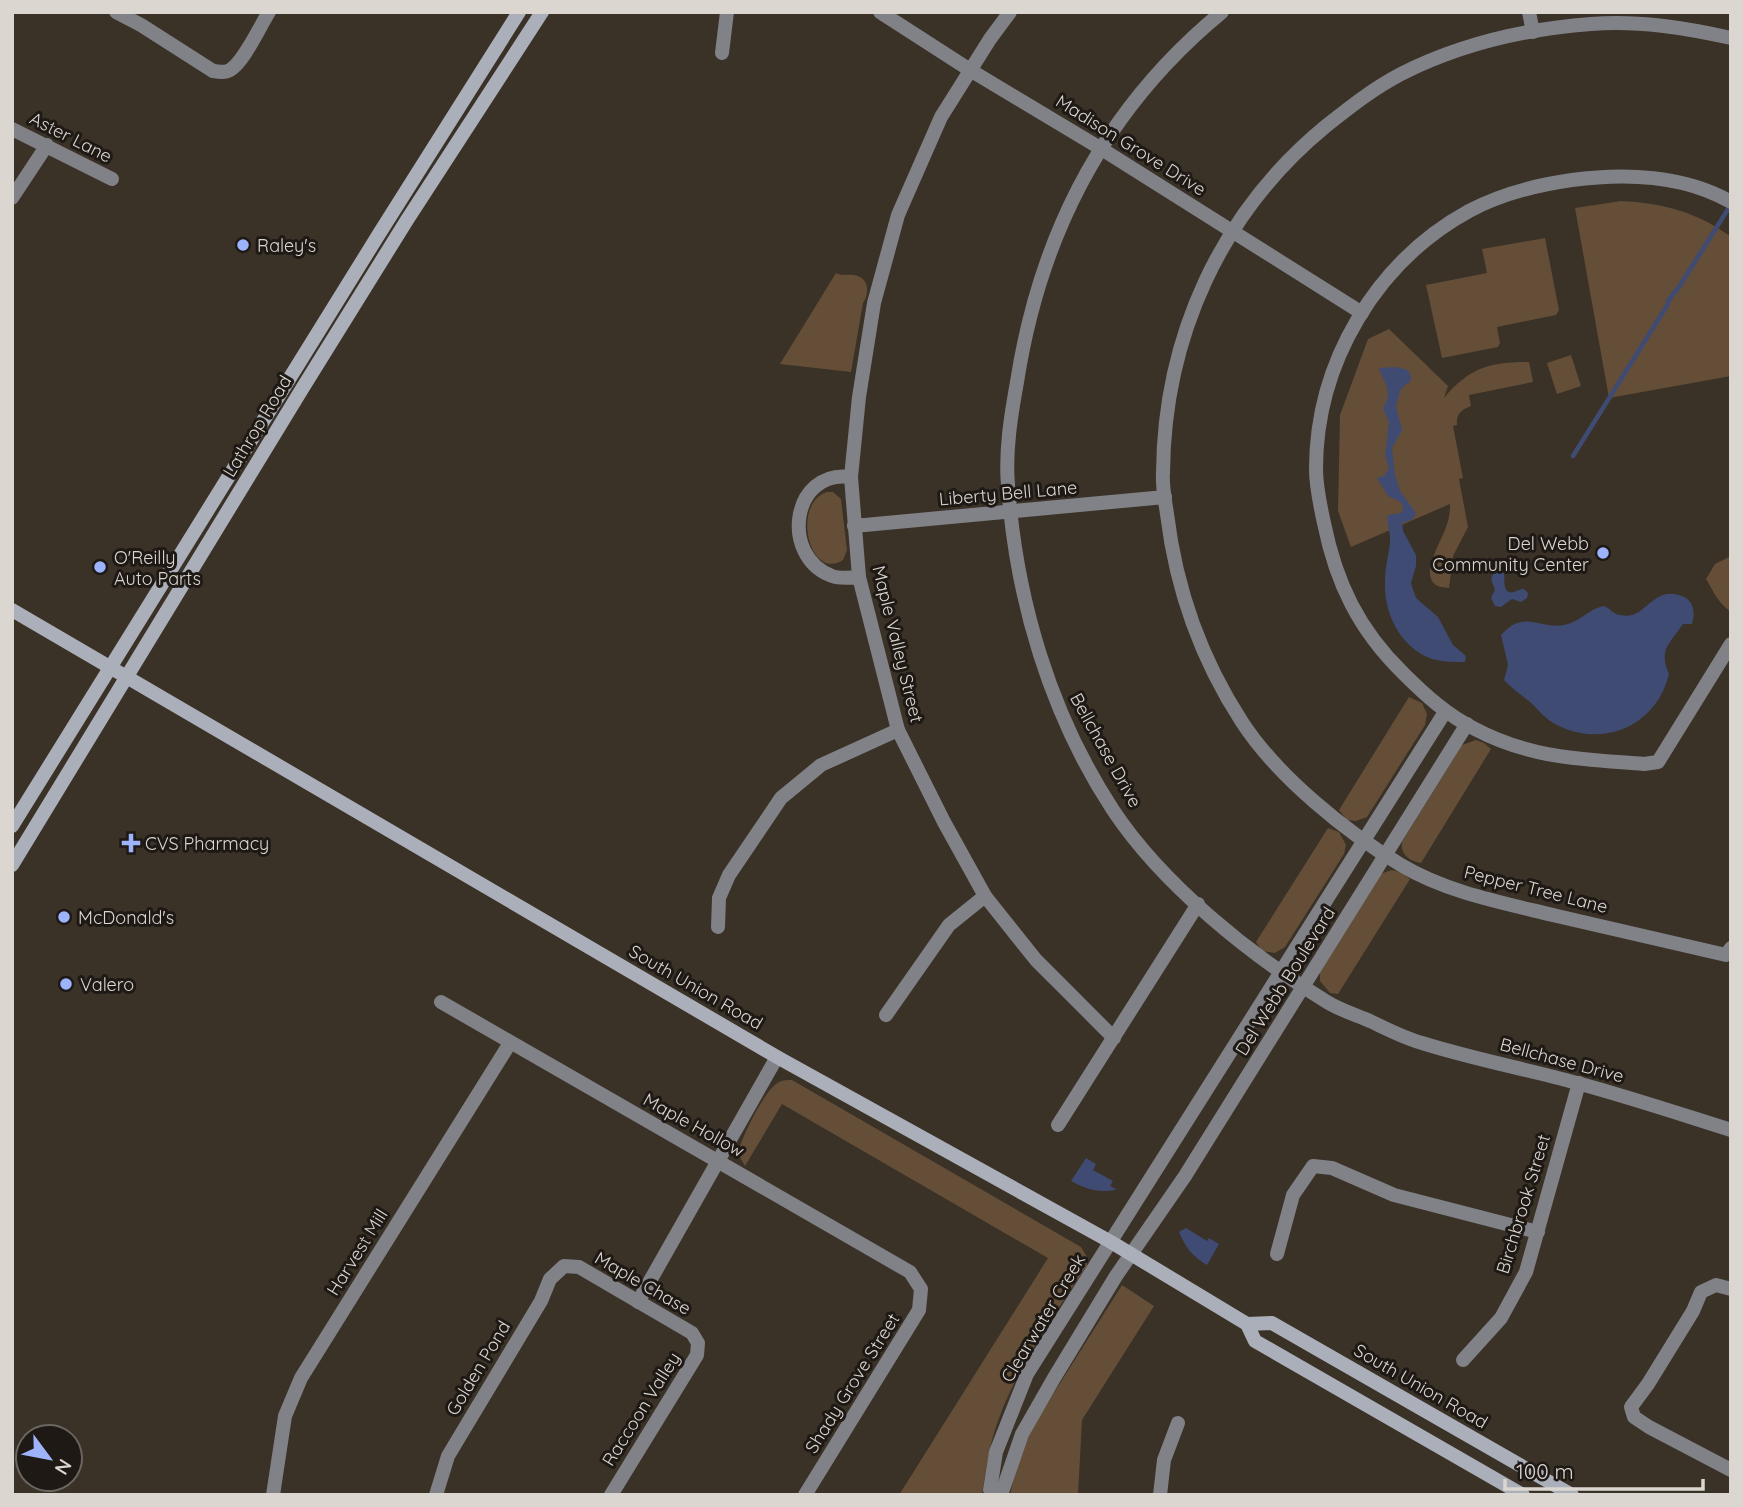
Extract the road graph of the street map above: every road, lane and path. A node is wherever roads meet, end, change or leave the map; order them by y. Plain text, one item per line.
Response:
1 (116, 12) edge
2 (269, 12) edge
3 (519, 12) edge
4 (542, 12) edge
5 (727, 12) edge
6 (880, 12) edge
7 (1010, 12) edge
8 (1222, 12) edge
9 (1529, 12) edge
10 (1533, 32) junction
11 (1731, 38) edge
12 (722, 53) dead end
13 (970, 70) junction
14 (12, 129) edge
15 (47, 145) junction
16 (1100, 148) junction
17 (112, 179) dead end
18 (12, 198) edge
19 (1731, 202) edge
20 (386, 222) junction
21 (401, 230) junction
22 (1233, 231) junction
23 (1362, 313) junction
24 (851, 477) junction
25 (1165, 497) junction
26 (1011, 513) junction
27 (854, 526) junction
28 (859, 577) junction
29 (12, 610) edge
30 (1731, 644) edge
31 (110, 667) junction
32 (128, 677) junction
33 (1445, 712) junction
34 (1467, 724) junction
35 (898, 730) junction
36 (12, 826) edge
37 (1363, 840) junction
38 (1386, 855) junction
39 (12, 865) edge
40 (985, 896) junction
41 (1198, 904) junction
42 (718, 927) dead end
43 (1729, 951) edge
44 (1280, 970) junction
45 (1304, 986) junction
46 (440, 1002) dead end
47 (886, 1015) dead end
48 (1114, 1038) junction
49 (510, 1043) junction
50 (777, 1057) junction
51 (1579, 1083) junction
52 (1058, 1125) dead end
53 (1731, 1130) edge
54 (718, 1160) junction
55 (1538, 1233) junction
56 (1111, 1242) junction
57 (1277, 1254) dead end
58 (1131, 1255) junction
59 (564, 1266) joint
60 (1724, 1287) edge
61 (921, 1289) joint
62 (638, 1302) junction
63 (1247, 1324) junction
64 (698, 1343) joint
65 (1463, 1360) dead end
66 (1178, 1423) dead end
67 (1731, 1470) edge
68 (273, 1495) edge
69 (436, 1495) edge
70 (611, 1495) edge
71 (805, 1495) edge
72 (993, 1495) edge
73 (1001, 1495) edge
74 (1160, 1495) edge
75 (1523, 1495) edge
76 (1572, 1495) edge

1 - 2 street
3 - 20 street, Lathrop Road
4 - 21 street, Lathrop Road
5 - 12 street
6 - 13 street, Madison Grove Drive
7 - 13 street, Maple Valley Street
8 - 16 street, Bellchase Drive
9 - 10 street
10 - 11 street, Pepper Tree Lane
10 - 22 street, Pepper Tree Lane
13 - 16 street, Madison Grove Drive
13 - 24 street, Maple Valley Street
14 - 15 street, Aster Lane
15 - 17 street, Aster Lane
15 - 18 street
16 - 22 street, Madison Grove Drive
16 - 26 street, Bellchase Drive
19 - 23 street
20 - 21 street
20 - 31 street, Lathrop Road
21 - 32 street, Lathrop Road
22 - 23 street, Madison Grove Drive
22 - 25 street, Pepper Tree Lane
23 - 33 street
24 - 27 street, Maple Valley Street
24 - 28 street
25 - 26 street, Liberty Bell Lane
25 - 37 street, Pepper Tree Lane
26 - 27 street, Liberty Bell Lane
26 - 41 street, Bellchase Drive
27 - 28 street, Maple Valley Street
28 - 35 street, Maple Valley Street
29 - 31 street, South Union Road
30 - 34 street
31 - 32 street, South Union Road
31 - 36 street, Lathrop Road
32 - 39 street, Lathrop Road
32 - 50 street, South Union Road
33 - 34 street
33 - 37 street, Del Webb Boulevard
34 - 38 street, Del Webb Boulevard
35 - 40 street, Maple Valley Street
35 - 42 street
37 - 38 street, Pepper Tree Lane
37 - 44 street, Del Webb Boulevard
38 - 43 street, Pepper Tree Lane
38 - 45 street, Del Webb Boulevard
40 - 47 street
40 - 48 street, Maple Valley Street
41 - 44 street, Bellchase Drive
41 - 48 street
44 - 45 street, Bellchase Drive
44 - 56 street, Del Webb Boulevard
45 - 51 street, Bellchase Drive
45 - 58 street, Del Webb Boulevard
46 - 49 street, Maple Hollow
48 - 52 street
49 - 54 street, Maple Hollow
49 - 68 street, Harvest Mill
50 - 54 street
50 - 56 street, South Union Road
51 - 53 street, Bellchase Drive
51 - 55 street, Birchbrook Street
54 - 61 street, Maple Hollow
54 - 62 street
55 - 57 street
55 - 65 street, Birchbrook Street
56 - 58 street, South Union Road
56 - 72 street, Clearwater Creek
58 - 63 street, South Union Road
58 - 73 street
59 - 62 street, Maple Chase
59 - 69 street, Golden Pond
60 - 67 street
61 - 71 street, Shady Grove Street
62 - 64 street, Maple Chase
63 - 75 street, South Union Road
63 - 76 street, South Union Road
64 - 70 street, Raccoon Valley
66 - 74 street

